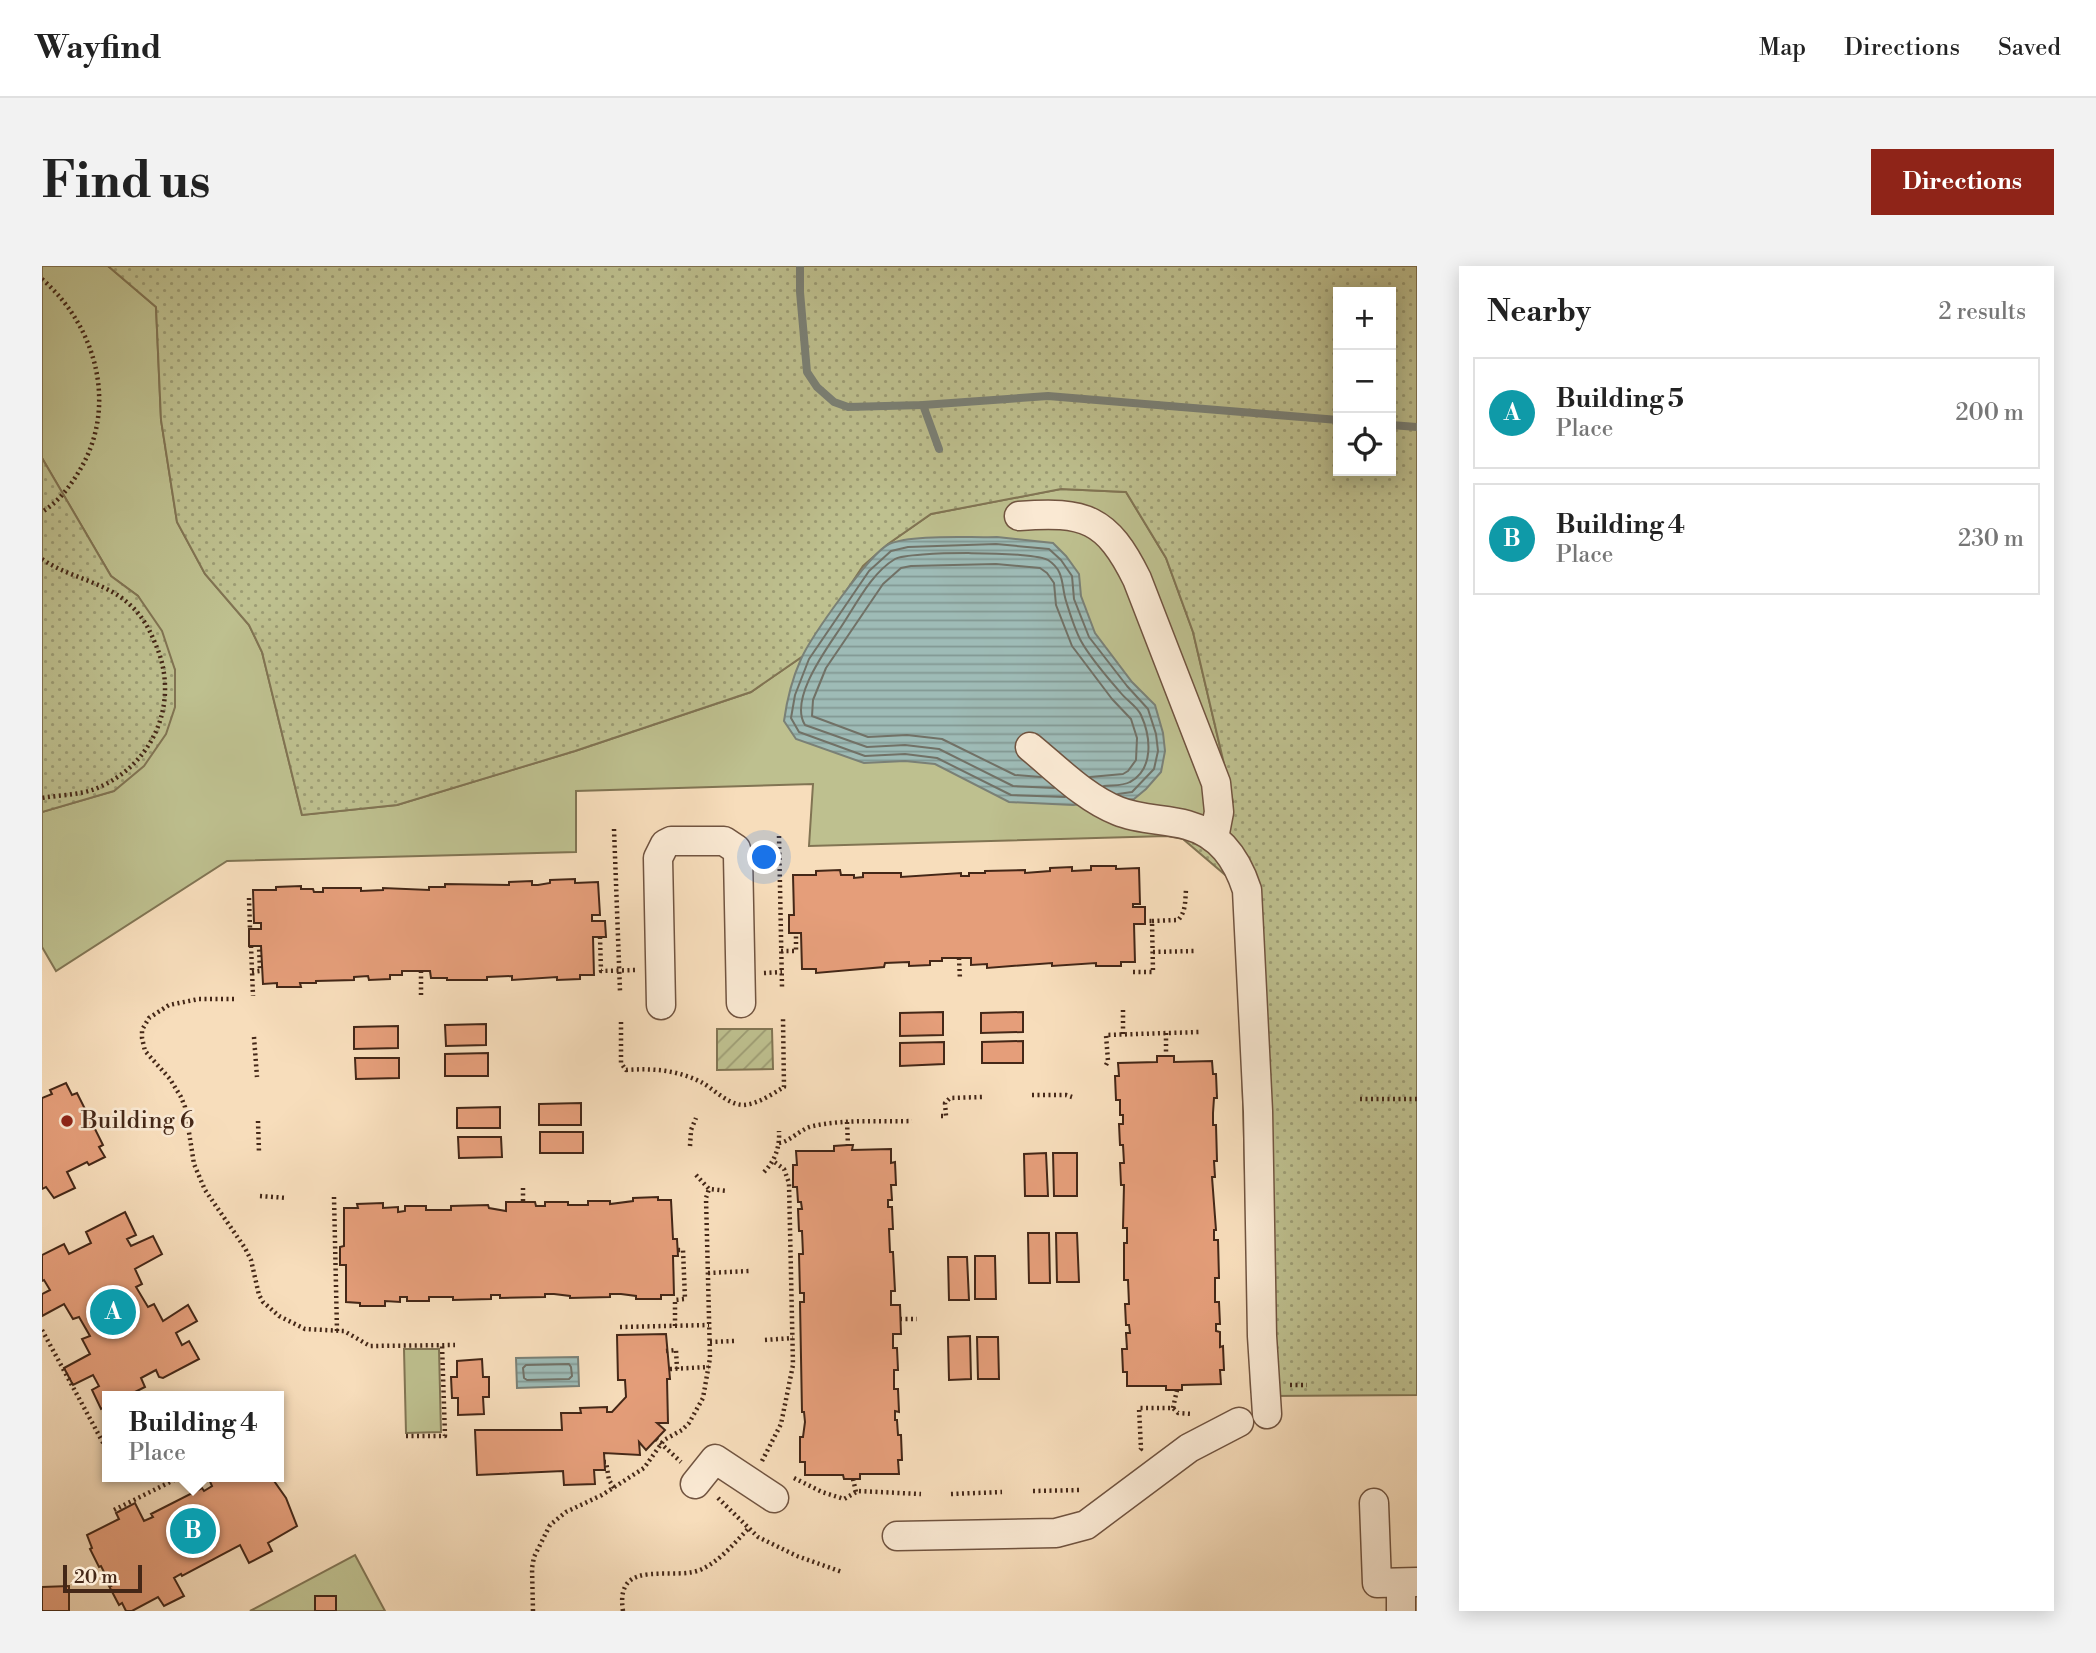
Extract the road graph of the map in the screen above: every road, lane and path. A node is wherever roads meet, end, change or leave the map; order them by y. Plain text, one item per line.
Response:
1 (42, 279) edge
2 (42, 512) edge
3 (1018, 516) dead end
4 (42, 559) edge
5 (1030, 747) dead end
6 (42, 798) edge
7 (614, 829) dead end
8 (779, 836) dead end
9 (1214, 838) junction
10 (1186, 890) dead end
11 (249, 898) dead end
12 (250, 929) dead end
13 (796, 933) dead end
14 (600, 937) dead end
15 (251, 946) dead end
16 (259, 946) dead end
17 (781, 951) junction
18 (1196, 951) dead end
19 (1153, 952) junction
20 (959, 958) dead end
21 (644, 970) dead end
22 (421, 971) dead end
23 (619, 971) junction
24 (252, 972) junction
25 (1133, 972) dead end
26 (960, 980) dead end
27 (782, 987) dead end
28 (620, 991) dead end
29 (253, 996) dead end
30 (421, 997) dead end
31 (234, 999) dead end
32 (741, 1003) dead end
33 (661, 1006) dead end
34 (1123, 1010) dead end
35 (783, 1018) dead end
36 (621, 1022) dead end
37 (1166, 1032) junction
38 (1200, 1032) dead end
39 (1124, 1034) junction
40 (254, 1037) dead end
41 (1166, 1056) dead end
42 (1106, 1065) dead end
43 (257, 1077) dead end
44 (1032, 1095) dead end
45 (983, 1097) dead end
46 (1072, 1097) dead end
47 (1360, 1099) dead end
48 (1417, 1099) edge
49 (941, 1116) dead end
50 (696, 1118) dead end
51 (258, 1121) dead end
52 (912, 1121) dead end
53 (848, 1122) junction
54 (779, 1131) dead end
55 (779, 1143) junction
56 (848, 1145) dead end
57 (690, 1146) dead end
58 (259, 1153) dead end
59 (773, 1161) junction
60 (764, 1172) dead end
61 (696, 1175) dead end
62 (523, 1188) dead end
63 (709, 1189) junction
64 (728, 1191) dead end
65 (260, 1195) dead end
66 (334, 1197) dead end
67 (287, 1198) dead end
68 (523, 1202) dead end
69 (677, 1250) dead end
70 (749, 1271) dead end
71 (708, 1273) junction
72 (900, 1319) dead end
73 (917, 1319) dead end
74 (709, 1325) junction
75 (675, 1326) junction
76 (620, 1327) dead end
77 (42, 1330) edge
78 (337, 1331) junction
79 (793, 1338) junction
80 (765, 1340) dead end
81 (735, 1341) dead end
82 (710, 1342) junction
83 (442, 1345) junction
84 (455, 1345) dead end
85 (666, 1351) dead end
86 (709, 1367) junction
87 (677, 1368) junction
88 (670, 1369) dead end
89 (1177, 1390) dead end
90 (1173, 1408) dead end
91 (1267, 1414) dead end
92 (1238, 1422) dead end
93 (407, 1436) dead end
94 (656, 1439) dead end
95 (102, 1441) edge
96 (662, 1443) junction
97 (762, 1460) junction
98 (604, 1462) dead end
99 (775, 1467) dead end
100 (758, 1468) dead end
101 (853, 1479) dead end
102 (171, 1482) edge
103 (699, 1482) junction
104 (780, 1486) joint
105 (614, 1488) junction
106 (1082, 1490) dead end
107 (1033, 1491) dead end
108 (856, 1492) junction
109 (1002, 1492) dead end
110 (921, 1494) dead end
111 (951, 1494) dead end
112 (1374, 1503) dead end
113 (114, 1510) dead end
114 (749, 1528) junction
115 (897, 1536) dead end
116 (842, 1572) dead end
117 (1409, 1583) edge
118 (533, 1611) edge
119 (622, 1611) edge
120 (1401, 1611) edge

1 - 2 path
3 - 9 lane
4 - 6 path
5 - 9 lane
7 - 23 path
8 - 17 path
9 - 91 lane
10 - 19 path
11 - 12 path
13 - 17 path
14 - 23 path
15 - 24 path
16 - 24 path
17 - 27 path
18 - 19 path
19 - 25 path
20 - 26 path
21 - 23 path
22 - 30 path
23 - 28 path
24 - 29 path
31 - 78 path
32 - 33 lane
34 - 39 path
35 - 36 path
37 - 38 path
37 - 39 path
37 - 41 path
39 - 42 path
40 - 43 path
44 - 46 path
45 - 49 path
47 - 48 path
50 - 57 path
51 - 58 path
52 - 53 path
53 - 55 path
53 - 56 path
54 - 55 path
55 - 59 path
59 - 60 path
59 - 79 path
61 - 63 path
62 - 68 path
63 - 64 path
63 - 71 path
65 - 67 path
66 - 78 path
69 - 75 path
70 - 71 path
71 - 74 path
72 - 73 path
74 - 75 path
74 - 82 path
75 - 76 path
77 - 95 path
78 - 83 path
79 - 80 path
79 - 97 path
81 - 82 path
82 - 86 path
83 - 84 path
83 - 93 path
85 - 87 path
86 - 87 path
86 - 96 path
87 - 88 path
89 - 90 path
92 - 115 lane
94 - 96 path
96 - 103 path
96 - 105 path
97 - 99 path
97 - 100 path
98 - 105 path
101 - 108 path
102 - 113 path
103 - 104 lane
103 - 114 path
104 - 108 path
105 - 118 path
106 - 107 path
108 - 110 path
109 - 111 path
112 - 117 lane
114 - 116 path
114 - 119 path
117 - 120 lane

